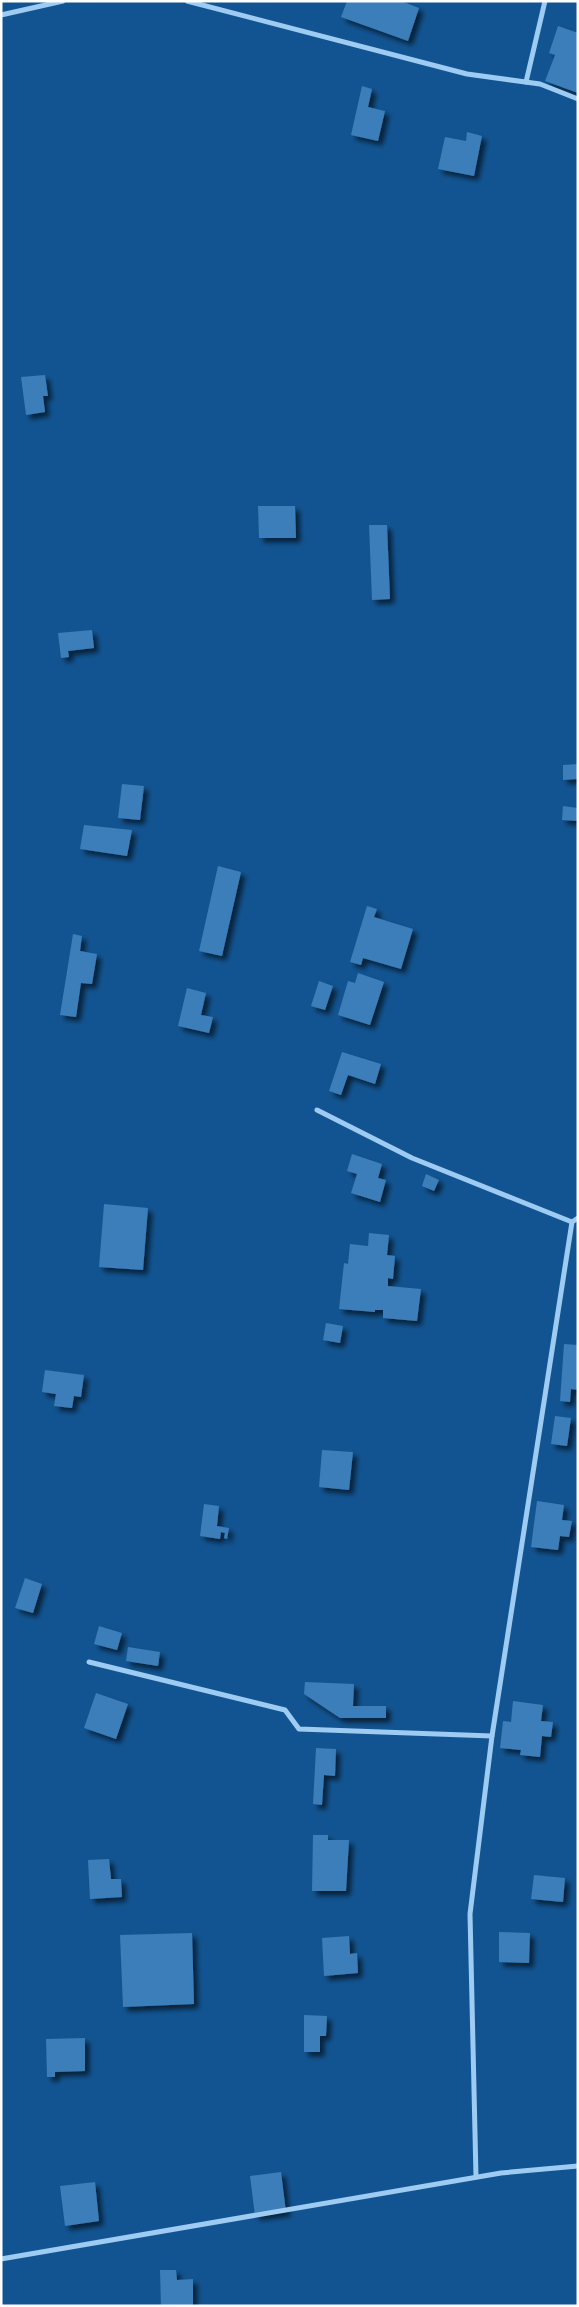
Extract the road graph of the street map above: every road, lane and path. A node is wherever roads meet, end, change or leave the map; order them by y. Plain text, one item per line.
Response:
1 (63, 1) edge
2 (187, 1) edge
3 (545, 1) edge
4 (1, 15) edge
5 (526, 82) junction
6 (578, 99) edge
7 (317, 1110) dead end
8 (578, 1218) edge
9 (572, 1222) junction
10 (89, 1662) dead end
11 (492, 1736) junction
12 (578, 2166) edge
13 (476, 2177) junction
14 (1, 2259) edge

1 - 4 street
2 - 5 street
3 - 5 street
5 - 6 street
7 - 9 street
8 - 9 street
9 - 11 street
10 - 11 street
11 - 13 street
12 - 13 street
13 - 14 street

